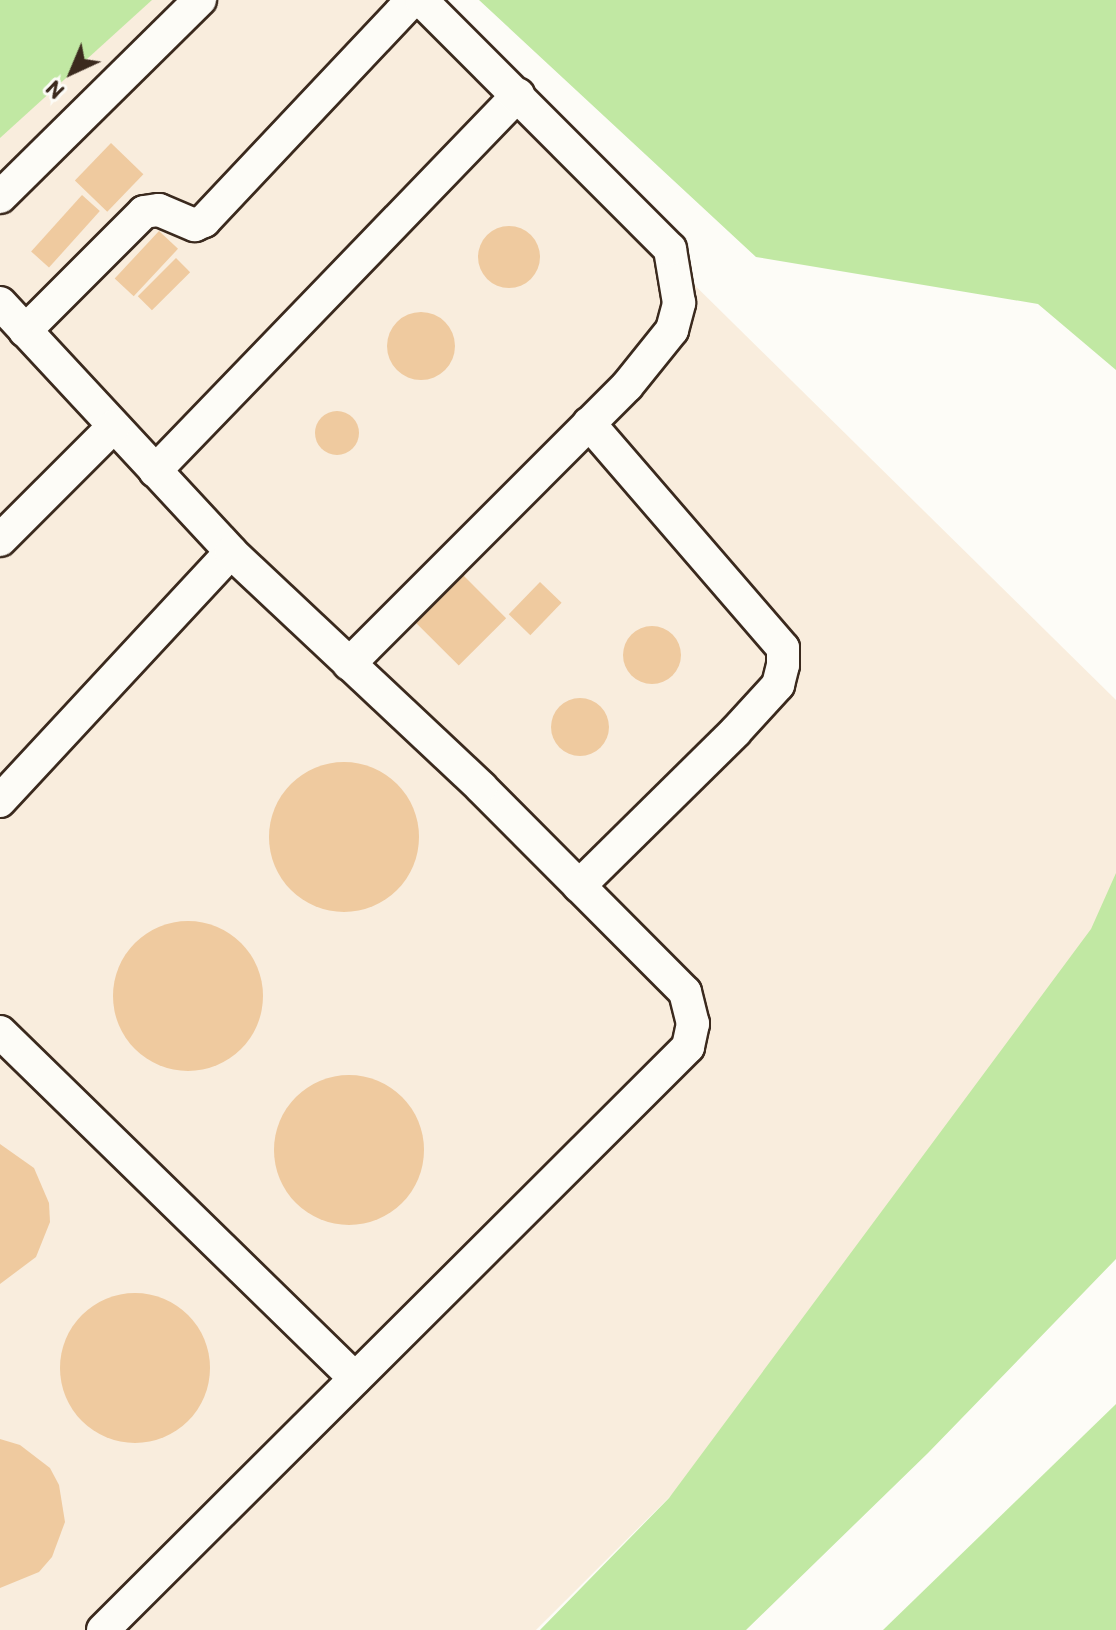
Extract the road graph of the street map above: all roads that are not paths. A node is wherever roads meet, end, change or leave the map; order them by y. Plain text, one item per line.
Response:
1 (200, 0) edge
2 (412, 0) edge
3 (421, 0) edge
4 (518, 95) junction
5 (0, 197) edge
6 (0, 303) edge
7 (25, 331) junction
8 (589, 423) junction
9 (114, 426) junction
10 (155, 471) junction
11 (0, 540) edge
12 (231, 552) junction
13 (349, 664) junction
14 (0, 801) edge
15 (579, 886) junction
16 (0, 1032) edge
17 (355, 1378) junction
18 (103, 1630) edge

1 - 5 lane
2 - 7 lane
3 - 4 lane
4 - 8 lane
4 - 10 lane
6 - 7 lane
7 - 9 lane
8 - 13 lane
8 - 15 lane
9 - 10 lane
9 - 11 lane
10 - 12 lane
12 - 13 lane
12 - 14 lane
13 - 15 lane
15 - 17 lane
16 - 17 lane
17 - 18 lane

